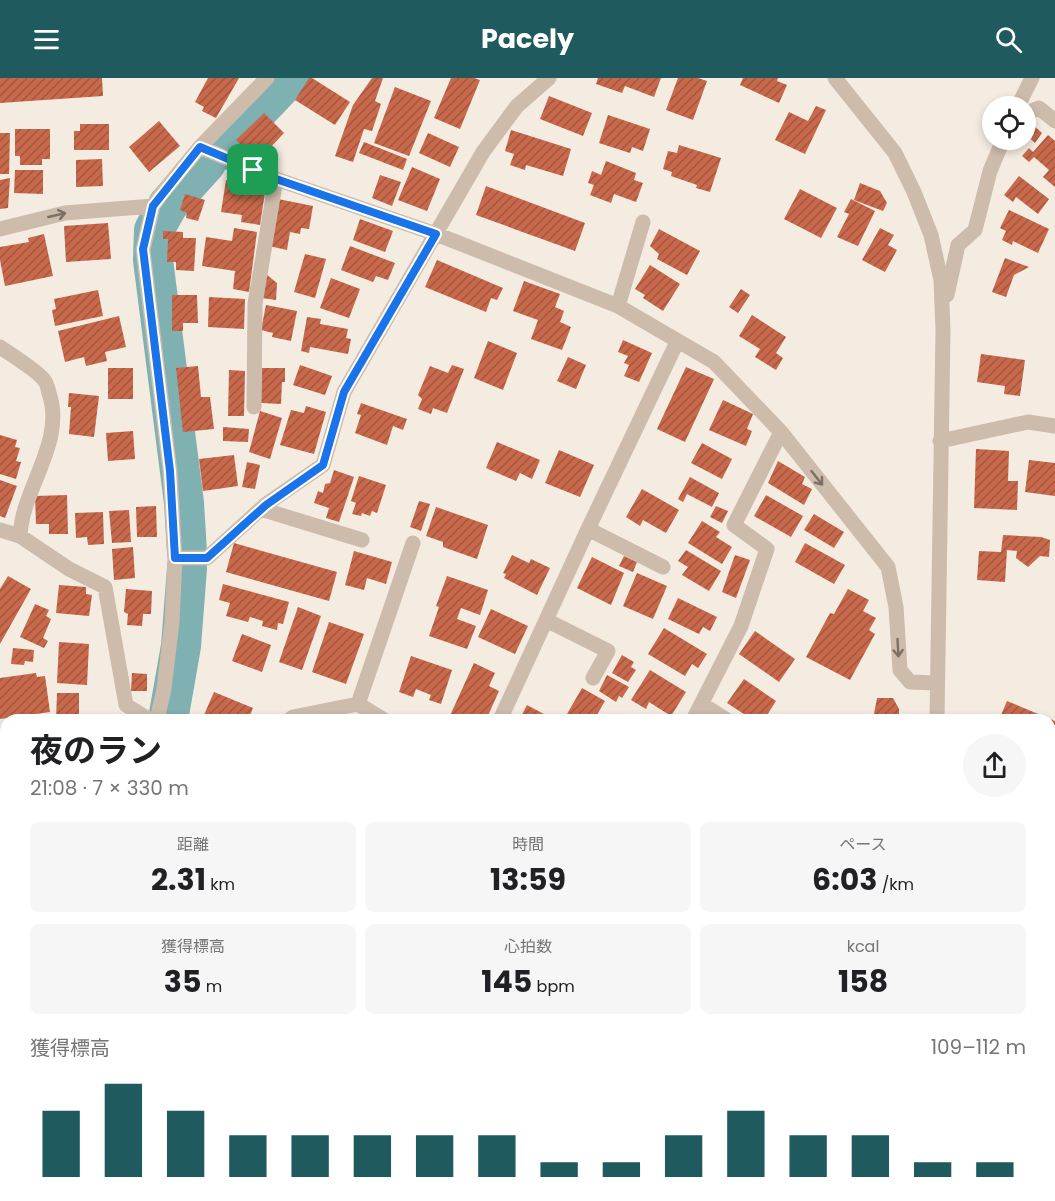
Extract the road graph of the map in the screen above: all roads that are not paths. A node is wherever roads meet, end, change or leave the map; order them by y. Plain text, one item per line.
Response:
1 (267, 78) edge
2 (549, 78) edge
3 (835, 78) edge
4 (1032, 78) edge
5 (849, 85) edge
6 (1022, 96) edge
7 (1036, 109) edge
8 (1055, 121) edge
9 (200, 147) junction
10 (999, 150) edge
11 (276, 179) junction
12 (153, 206) junction
13 (644, 222) dead end
14 (0, 229) edge
15 (436, 234) junction
16 (618, 306) junction
17 (943, 310) junction
18 (677, 342) junction
19 (0, 347) edge
20 (254, 407) dead end
21 (1055, 426) edge
22 (781, 432) junction
23 (940, 441) junction
24 (261, 509) junction
25 (588, 529) junction
26 (0, 530) edge
27 (20, 536) junction
28 (362, 540) dead end
29 (413, 543) dead end
30 (175, 558) junction
31 (663, 567) dead end
32 (546, 620) junction
33 (593, 678) dead end
34 (936, 683) junction
35 (358, 704) junction
36 (702, 704) junction
37 (141, 714) edge
38 (151, 714) edge
39 (308, 714) edge
40 (374, 714) edge
41 (503, 714) edge
42 (696, 714) edge
43 (718, 714) edge
44 (937, 714) edge

1 - 9 street
2 - 15 street
3 - 5 street
4 - 6 street
5 - 17 street
7 - 8 street
9 - 11 street
9 - 12 street
10 - 17 street
11 - 15 street
11 - 20 street
14 -> 12 street
12 - 30 street
13 - 16 street
15 - 16 street
15 - 24 street
16 - 18 street
17 - 23 street
18 - 22 street
18 - 25 street
19 - 27 street
21 - 23 street
22 -> 34 street
22 - 36 street
23 - 34 street
24 - 28 street
24 - 30 street
25 - 31 street
25 - 32 street
26 - 27 street
27 - 37 street
29 - 35 street
30 - 38 street
32 - 33 street
32 - 41 street
34 - 44 street
35 - 39 street
35 - 40 street
36 - 42 street
36 - 43 street

